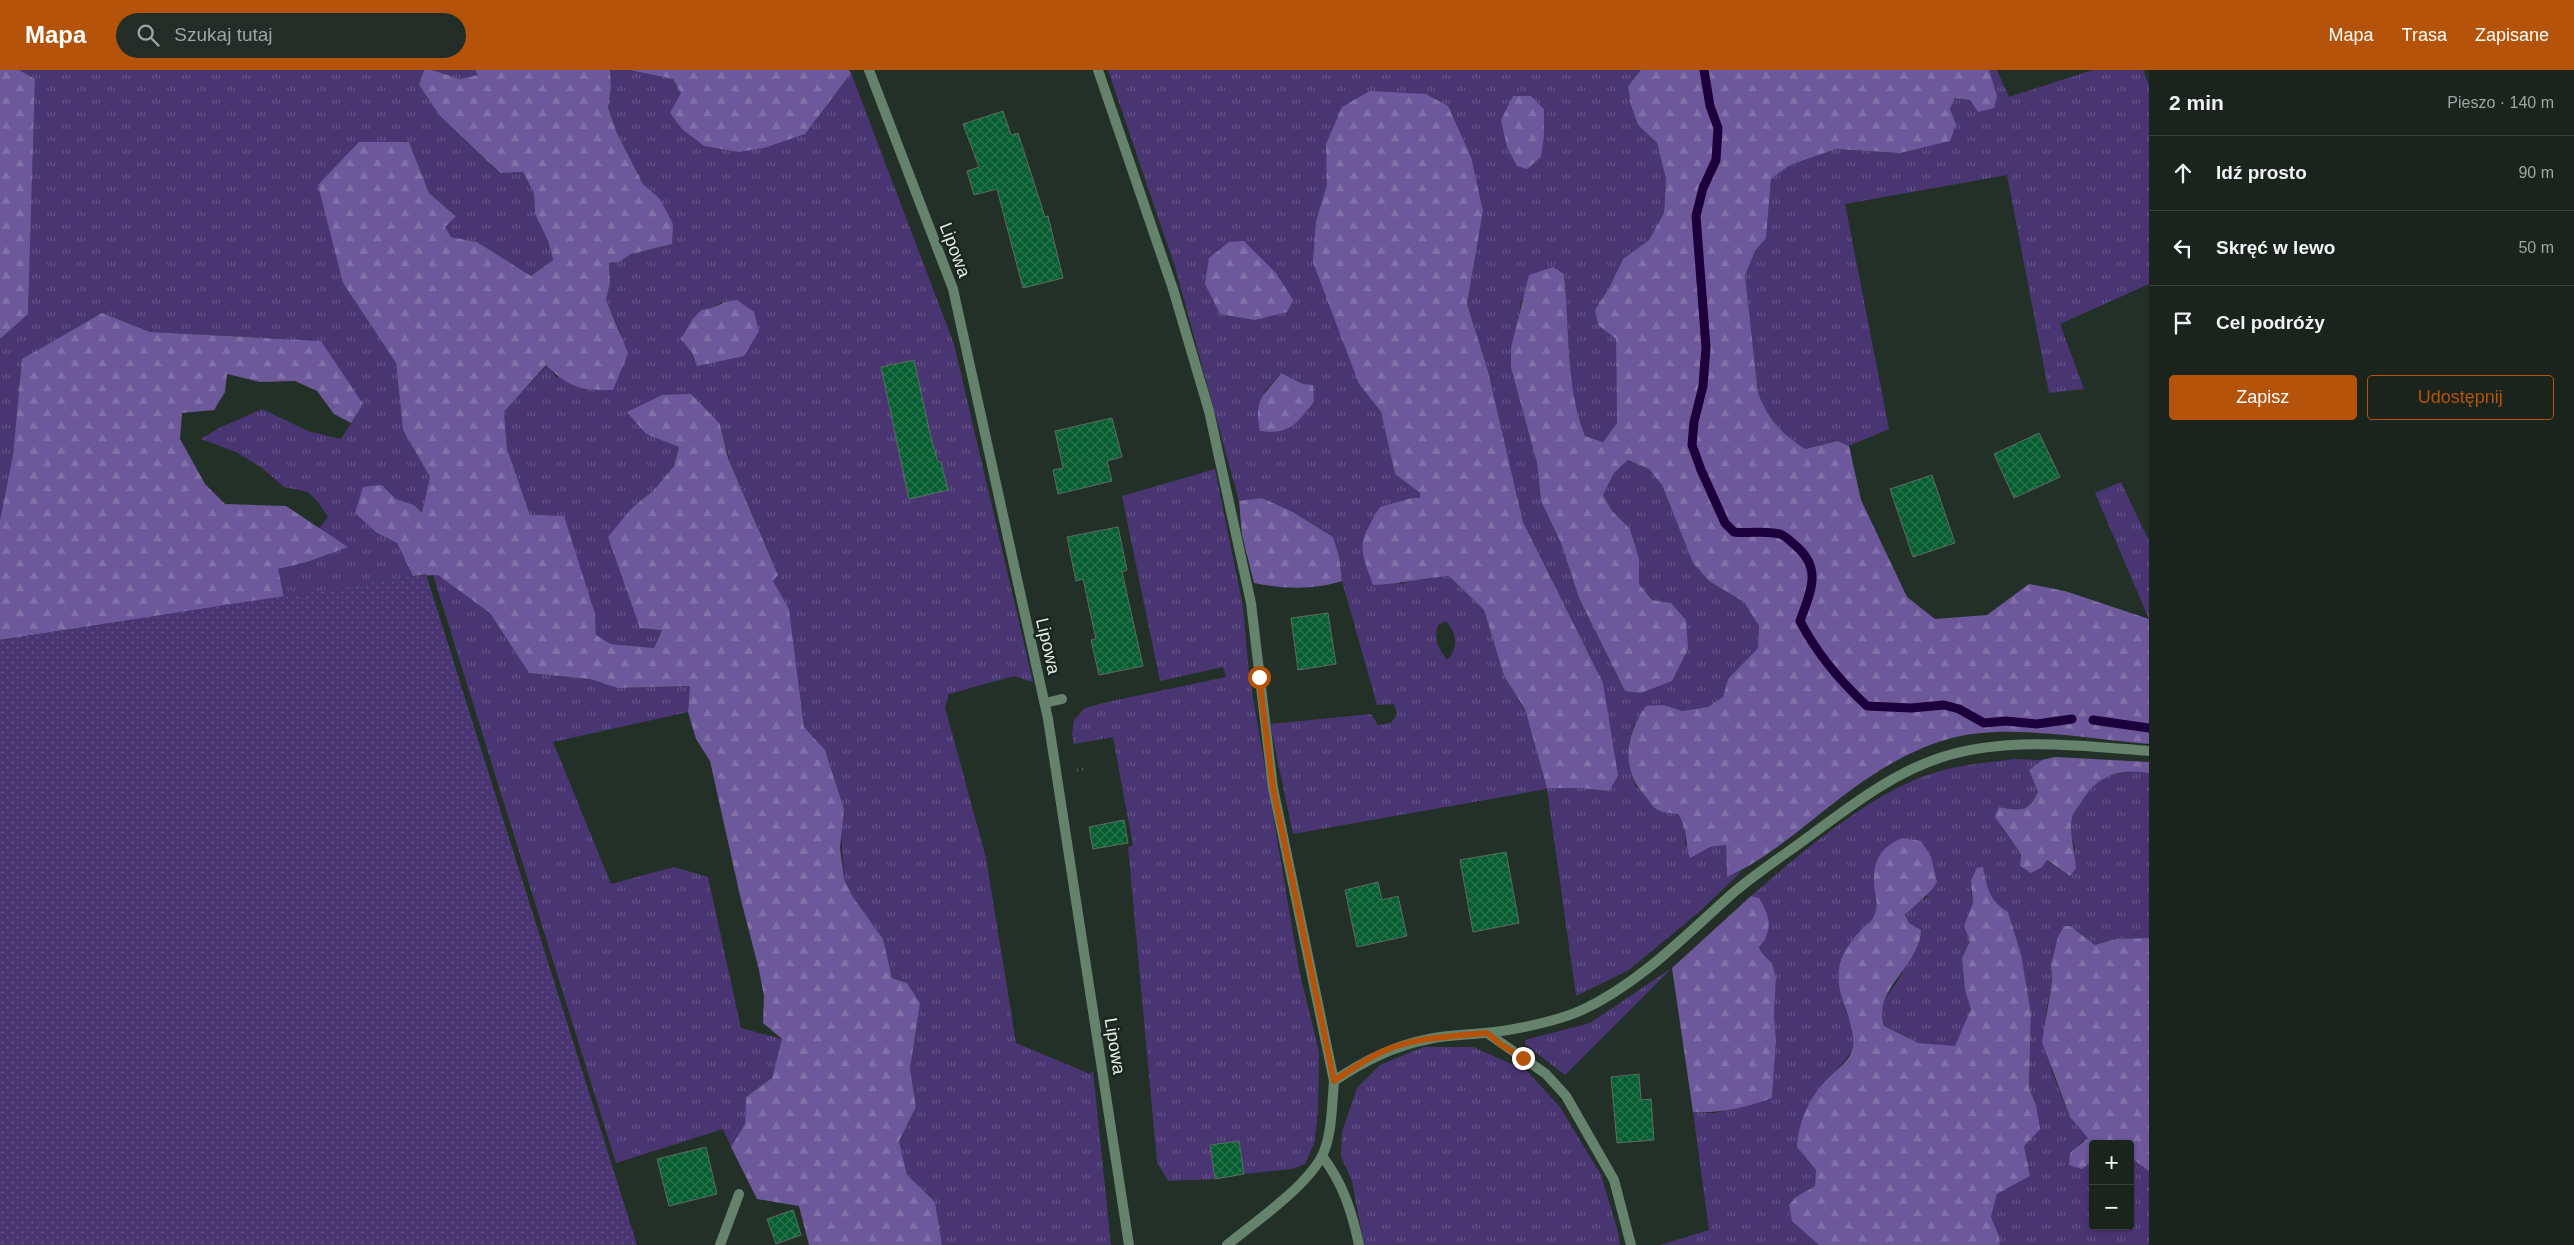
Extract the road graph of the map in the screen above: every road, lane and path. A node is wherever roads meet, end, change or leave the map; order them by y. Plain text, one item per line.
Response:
1 (869, 70) edge
2 (1098, 70) edge
3 (1062, 699) dead end
4 (1044, 703) junction
5 (2149, 751) edge
6 (1487, 1033) junction
7 (1334, 1081) junction
8 (1322, 1156) junction
9 (739, 1194) dead end
10 (720, 1245) edge
11 (1129, 1245) edge
12 (1227, 1245) edge
13 (1359, 1245) edge
14 (1631, 1245) edge

1 - 4 street, Lipowa
2 - 7 street
3 - 4 street
4 - 11 street, Lipowa
5 - 6 street
6 - 7 street
6 - 14 street
7 - 8 street
8 - 12 street
8 - 13 street
9 - 10 street

